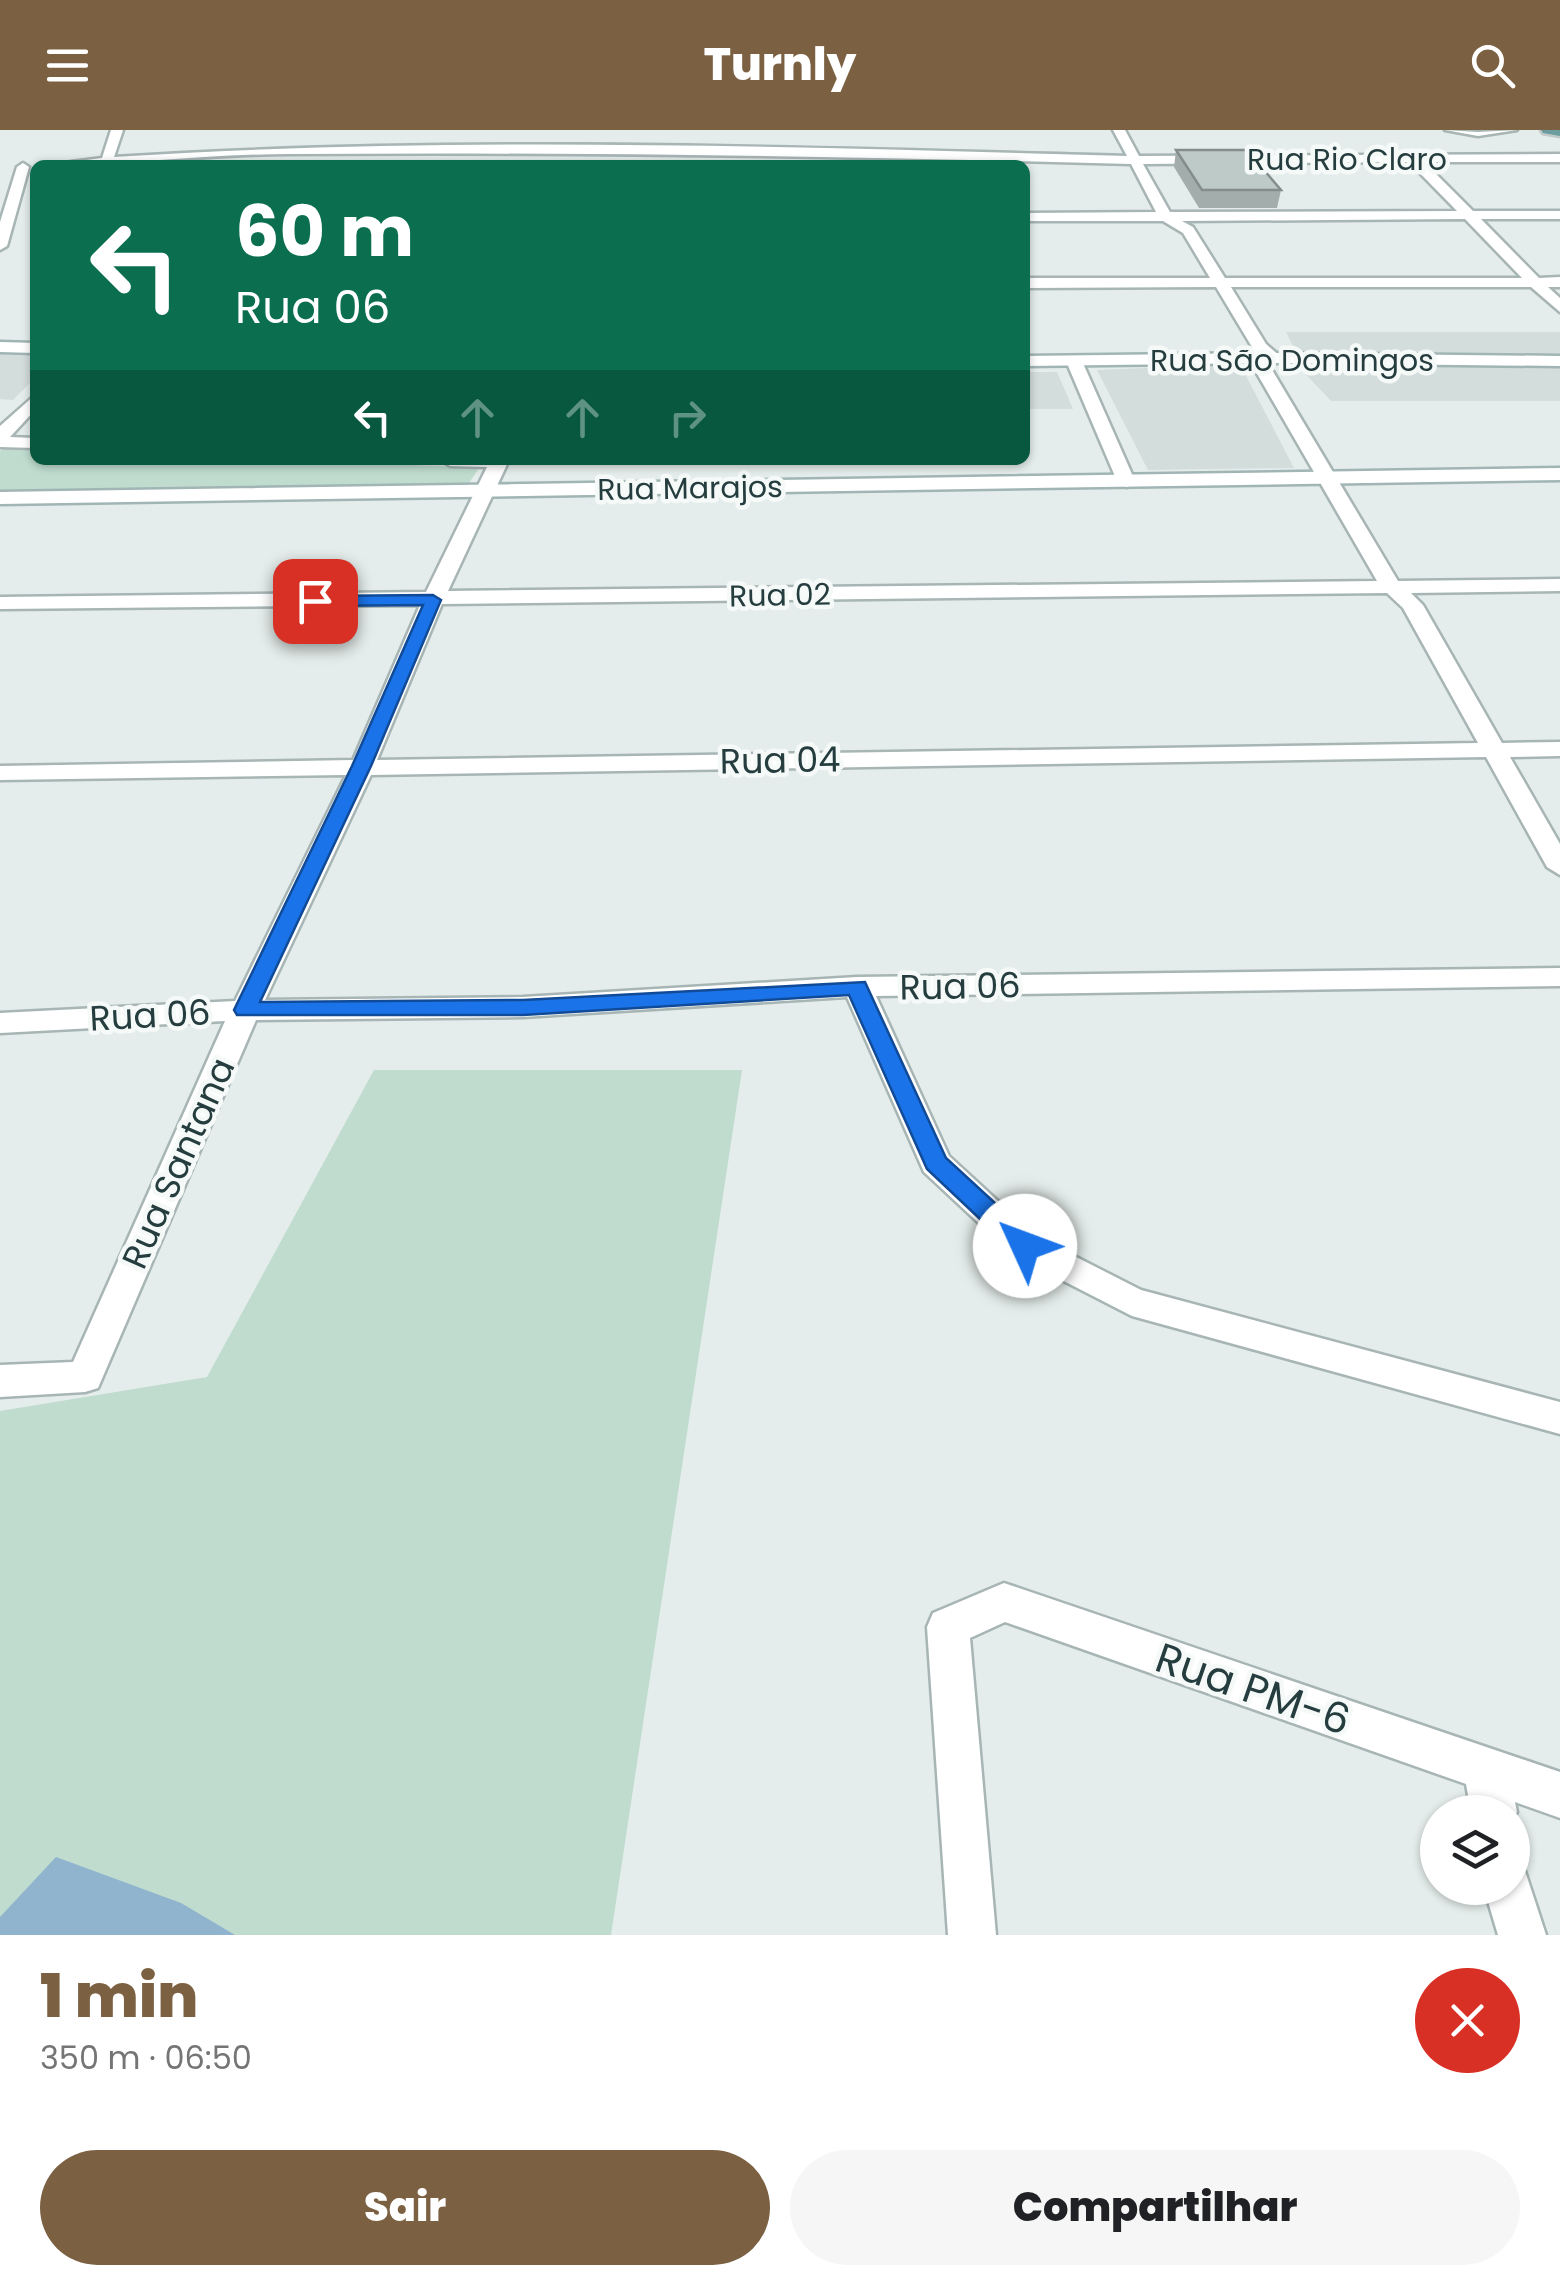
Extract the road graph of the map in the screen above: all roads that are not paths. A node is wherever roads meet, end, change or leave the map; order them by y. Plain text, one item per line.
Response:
1 (117, 130) edge
2 (302, 130) edge
3 (453, 130) edge
4 (771, 130) edge
5 (1119, 130) edge
6 (1448, 130) edge
7 (1514, 130) edge
8 (1547, 130) edge
9 (1560, 132) edge
10 (1146, 145) dead end
11 (284, 150) junction
12 (451, 150) junction
13 (626, 150) junction
14 (781, 150) junction
15 (1560, 158) edge
16 (1412, 159) junction
17 (109, 160) edge
18 (137, 160) edge
19 (275, 160) edge
20 (444, 160) edge
21 (623, 160) edge
22 (793, 160) edge
23 (1134, 160) junction
24 (1155, 160) junction
25 (1252, 160) junction
26 (23, 167) edge
27 (1164, 173) dead end
28 (1263, 174) edge
29 (1287, 202) dead end
30 (1186, 215) junction
31 (1467, 215) junction
32 (1560, 215) edge
33 (1165, 216) junction
34 (1298, 216) junction
35 (1030, 217) edge
36 (0, 246) edge
37 (1532, 282) junction
38 (1560, 282) edge
39 (1222, 283) junction
40 (1030, 284) edge
41 (1560, 307) edge
42 (0, 347) edge
43 (30, 348) edge
44 (1263, 354) junction
45 (1030, 360) edge
46 (1560, 361) edge
47 (1074, 362) junction
48 (30, 406) edge
49 (0, 439) edge
50 (30, 442) edge
51 (497, 465) edge
52 (1560, 474) edge
53 (1324, 476) junction
54 (1348, 476) junction
55 (1126, 480) junction
56 (482, 492) junction
57 (0, 498) edge
58 (1560, 585) edge
59 (1406, 592) junction
60 (433, 600) junction
61 (0, 603) edge
62 (1560, 749) edge
63 (1494, 750) junction
64 (362, 766) junction
65 (0, 774) edge
66 (1560, 867) edge
67 (1560, 977) edge
68 (857, 988) junction
69 (245, 1010) junction
70 (0, 1022) edge
71 (0, 1382) edge
72 (1560, 1418) edge
73 (1490, 1792) edge
74 (1560, 1795) edge
75 (1513, 1905) edge
76 (972, 1935) edge
77 (1522, 1935) edge

1 - 17 street
2 - 11 street
3 - 12 street
4 - 14 street
5 - 23 street
6 - 7 lane
8 - 9 main road
10 - 24 street
11 - 12 street, Rua Rio Claro
11 - 18 street, Rua Rio Claro
11 - 19 street
12 - 13 street, Rua Rio Claro
12 - 20 street
13 - 14 street, Rua Rio Claro
13 - 21 street
14 - 22 street
14 - 23 street, Rua Rio Claro
15 - 16 street, Rua Rio Claro
16 - 25 street, Rua Rio Claro
16 - 31 street
23 - 24 street, Rua Rio Claro
23 - 33 street
24 - 25 street, Rua Rio Claro
24 - 27 street
25 - 28 street
26 - 36 street
29 - 34 street
30 - 33 street
30 - 34 street
30 - 39 street
31 - 32 street
31 - 34 street
31 - 37 street
33 - 35 street
37 - 38 street
37 - 39 street
37 - 41 street
39 - 40 street
39 - 44 street
42 - 43 street
44 - 46 street, Rua São Domingos
44 - 47 street, Rua São Domingos
44 - 53 street
44 - 54 street
45 - 47 street, Rua São Domingos
47 - 55 street
48 - 49 street
49 - 50 street
51 - 56 street, Rua Santana
52 - 54 street, Rua Marajos
53 - 54 street, Rua Marajos
53 - 55 street, Rua Marajos
53 - 59 street
54 - 59 street
55 - 56 street, Rua Marajos
56 - 57 street, Rua Marajos
56 - 60 street, Rua Santana
58 - 59 street, Rua 02
59 - 60 street, Rua 02
59 - 63 street
60 - 61 street, Rua 02
60 - 64 street, Rua Santana
62 - 63 street, Rua 04
63 - 64 street, Rua 04
63 - 66 street
64 - 65 street, Rua 04
64 - 69 street, Rua Santana
67 - 68 street, Rua 06
68 - 69 street, Rua 06
68 - 72 street
69 - 70 street, Rua 06
69 - 71 street, Rua Santana
73 - 74 street, Rua PM-6
73 - 76 street, Rua PM-6
75 - 77 street

